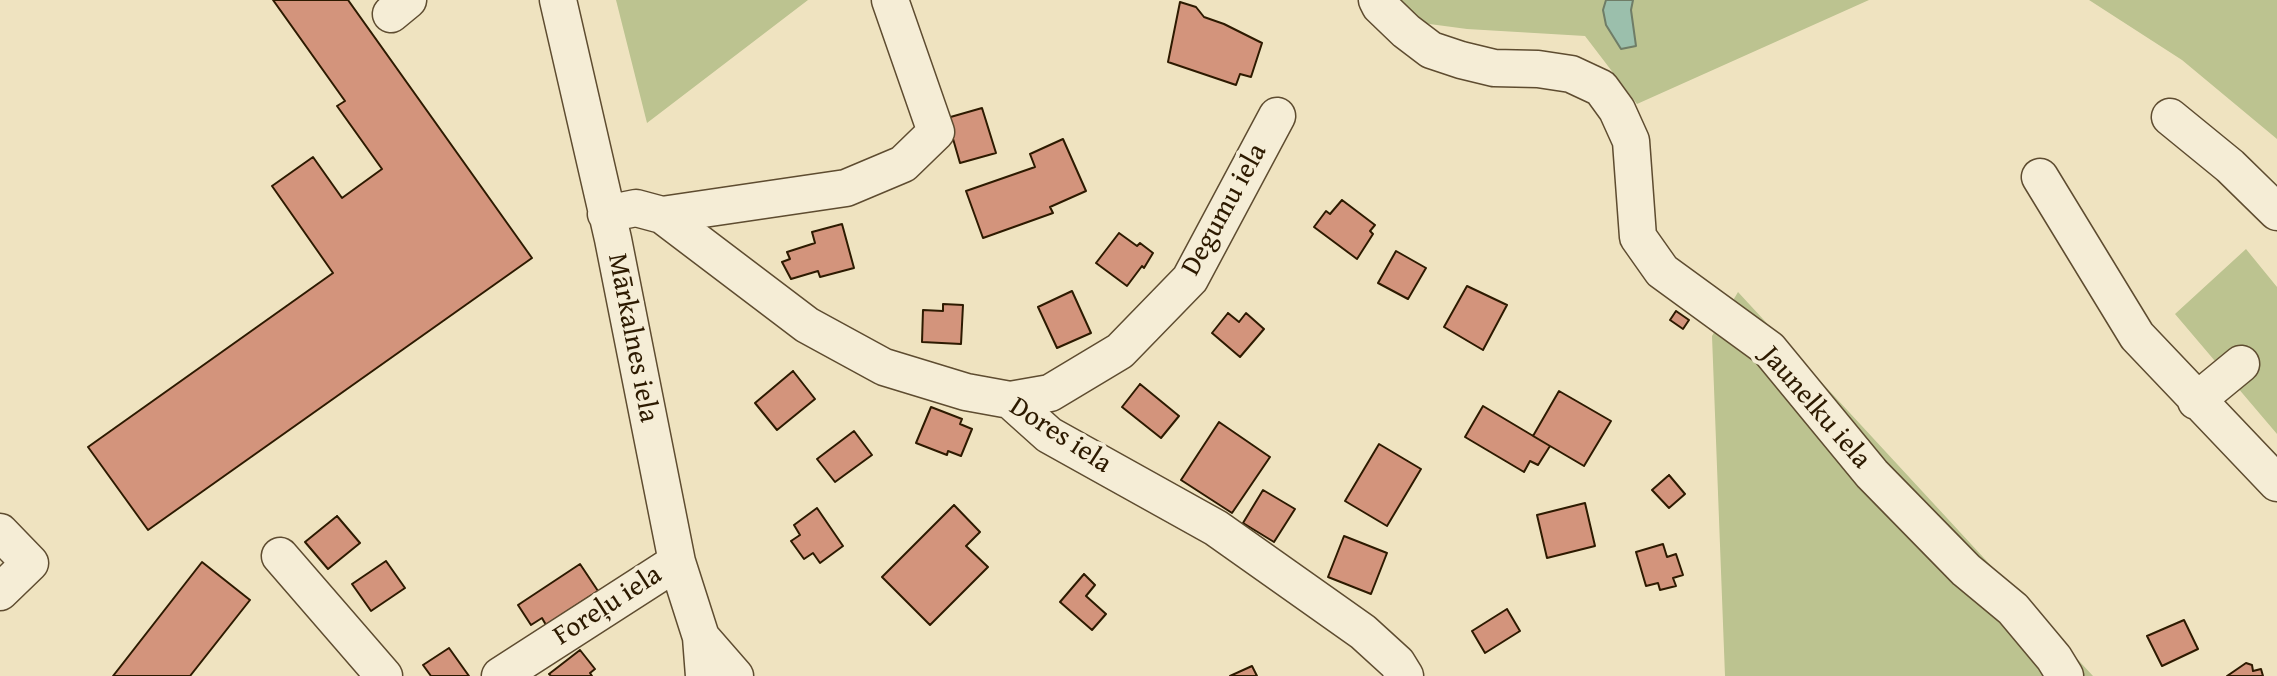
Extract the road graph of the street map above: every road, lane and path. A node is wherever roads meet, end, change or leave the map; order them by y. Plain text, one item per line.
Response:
1 (558, 0) edge
2 (890, 0) edge
3 (1377, 0) edge
4 (1277, 116) dead end
5 (2170, 117) dead end
6 (2040, 177) dead end
7 (2277, 212) edge
8 (606, 214) junction
9 (662, 215) junction
10 (2241, 364) dead end
11 (1010, 400) junction
12 (2196, 401) junction
13 (2277, 483) edge
14 (0, 532) edge
15 (280, 556) dead end
16 (677, 562) junction
17 (0, 592) edge
18 (701, 637) junction
19 (384, 676) edge
20 (500, 676) edge
21 (704, 676) edge
22 (735, 676) edge
23 (1405, 676) edge
24 (2065, 676) edge

1 - 8 street, Mārkalnes iela
2 - 9 street
3 - 24 street, Jaunelku iela
4 - 11 street, Degumu iela
5 - 7 street
6 - 12 street
8 - 9 street
8 - 16 street, Mārkalnes iela
9 - 11 street, Dores iela
10 - 12 street
11 - 23 street, Dores iela
12 - 13 street
14 - 17 street
15 - 19 street
16 - 18 street, Mārkalnes iela
16 - 20 street, Foreļu iela
18 - 21 street, Mārkalnes iela
18 - 22 street

